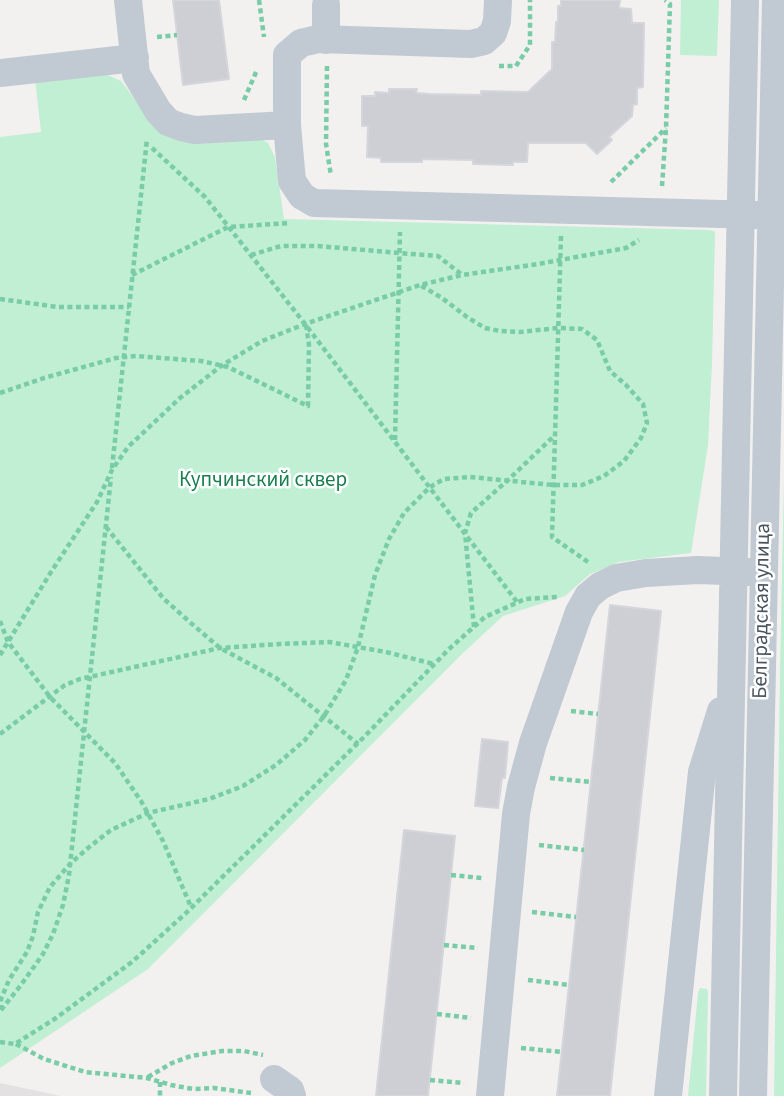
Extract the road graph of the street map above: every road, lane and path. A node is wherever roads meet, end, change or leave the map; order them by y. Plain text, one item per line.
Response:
1 (128, 0) edge
2 (259, 0) edge
3 (498, 0) edge
4 (530, 0) edge
5 (665, 0) edge
6 (745, 0) edge
7 (776, 0) edge
8 (326, 5) dead end
9 (262, 47) dead end
10 (326, 51) junction
11 (135, 58) junction
12 (489, 65) dead end
13 (258, 68) dead end
14 (0, 73) edge
15 (287, 125) junction
16 (222, 128) junction
17 (666, 128) junction
18 (149, 133) dead end
19 (146, 142) junction
20 (332, 186) dead end
21 (607, 186) dead end
22 (661, 195) dead end
23 (400, 206) junction
24 (562, 211) junction
25 (741, 215) junction
26 (772, 215) junction
27 (641, 239) dead end
28 (399, 253) junction
29 (250, 256) junction
30 (560, 260) junction
31 (462, 275) junction
32 (420, 285) junction
33 (398, 292) junction
34 (0, 299) edge
35 (129, 307) junction
36 (305, 324) junction
37 (558, 328) junction
38 (124, 357) junction
39 (221, 366) junction
40 (0, 393) edge
41 (554, 435) junction
42 (395, 441) junction
43 (111, 470) junction
44 (508, 480) junction
45 (553, 485) junction
46 (430, 487) junction
47 (106, 527) junction
48 (465, 533) junction
49 (592, 565) dead end
50 (733, 571) junction
51 (764, 573) junction
52 (565, 597) dead end
53 (517, 602) junction
54 (0, 621) edge
55 (474, 626) junction
56 (8, 642) junction
57 (220, 648) junction
58 (358, 648) junction
59 (0, 655) edge
60 (435, 664) junction
61 (90, 676) junction
62 (731, 678) junction
63 (50, 697) junction
64 (324, 716) junction
65 (84, 730) junction
66 (0, 734) edge
67 (358, 744) junction
68 (524, 775) junction
69 (590, 782) dead end
70 (148, 813) junction
71 (513, 842) junction
72 (584, 850) dead end
73 (70, 864) junction
74 (191, 907) junction
75 (507, 909) junction
76 (576, 917) dead end
77 (501, 977) junction
78 (569, 985) dead end
79 (0, 1010) edge
80 (0, 1042) edge
81 (15, 1044) junction
82 (494, 1045) junction
83 (562, 1052) dead end
84 (146, 1078) junction
85 (160, 1082) junction
86 (274, 1090) edge
87 (160, 1096) edge
88 (490, 1096) edge
89 (668, 1096) edge
90 (723, 1096) edge
91 (753, 1096) edge

1 - 11 street
2 - 9 path
3 - 10 street
4 - 12 path
5 - 17 path
6 - 25 street, Белградская улица
7 - 26 street, Белградская улица
8 - 10 street
10 - 15 street
10 - 20 path
11 - 14 street
11 - 16 street
13 - 16 path
15 - 16 street
15 - 23 street
17 - 21 path
17 - 22 path
18 - 19 path
19 - 29 path
19 - 35 path
23 - 24 street
23 - 28 path
24 - 25 street
24 - 30 path
25 - 26 street
25 - 50 street, Белградская улица
26 - 51 street, Белградская улица
27 - 30 path
28 - 29 path
28 - 31 path
28 - 33 path
29 - 36 path
30 - 31 path
30 - 37 path
31 - 32 path
32 - 33 path
32 - 37 path
33 - 36 path
33 - 42 path
34 - 35 path
35 - 38 path
36 - 39 path
36 - 39 path
36 - 42 path
37 - 41 path
37 - 45 path
38 - 39 path
38 - 40 path
38 - 43 path
39 - 43 path
41 - 44 path
41 - 45 path
42 - 46 path
43 - 47 path
43 - 56 path
44 - 45 path
44 - 46 path
44 - 48 path
45 - 49 path
46 - 48 path
46 - 58 path
47 - 57 path
47 - 61 path
48 - 53 path
48 - 55 path
50 - 51 street
50 - 62 street, Белградская улица
50 - 68 street
51 - 91 street, Белградская улица
52 - 53 path
53 - 55 path
54 - 56 path
55 - 60 path
56 - 59 path
56 - 63 path
57 - 58 path
57 - 61 path
57 - 64 path
58 - 60 path
58 - 64 path
60 - 67 path
61 - 63 path
61 - 65 path
62 - 89 street
62 - 90 street, Белградская улица
63 - 65 path
63 - 66 path
64 - 67 path
64 - 70 path
65 - 70 path
65 - 73 path
67 - 74 path
68 - 69 path
68 - 71 street
70 - 73 path
70 - 74 path
71 - 72 path
71 - 75 street
73 - 79 path
73 - 79 path
74 - 81 path
75 - 76 path
75 - 77 street
77 - 78 path
77 - 82 street
80 - 81 path
81 - 84 path
82 - 83 path
82 - 88 street
84 - 85 path
84 - 86 path
85 - 86 path
85 - 87 path

